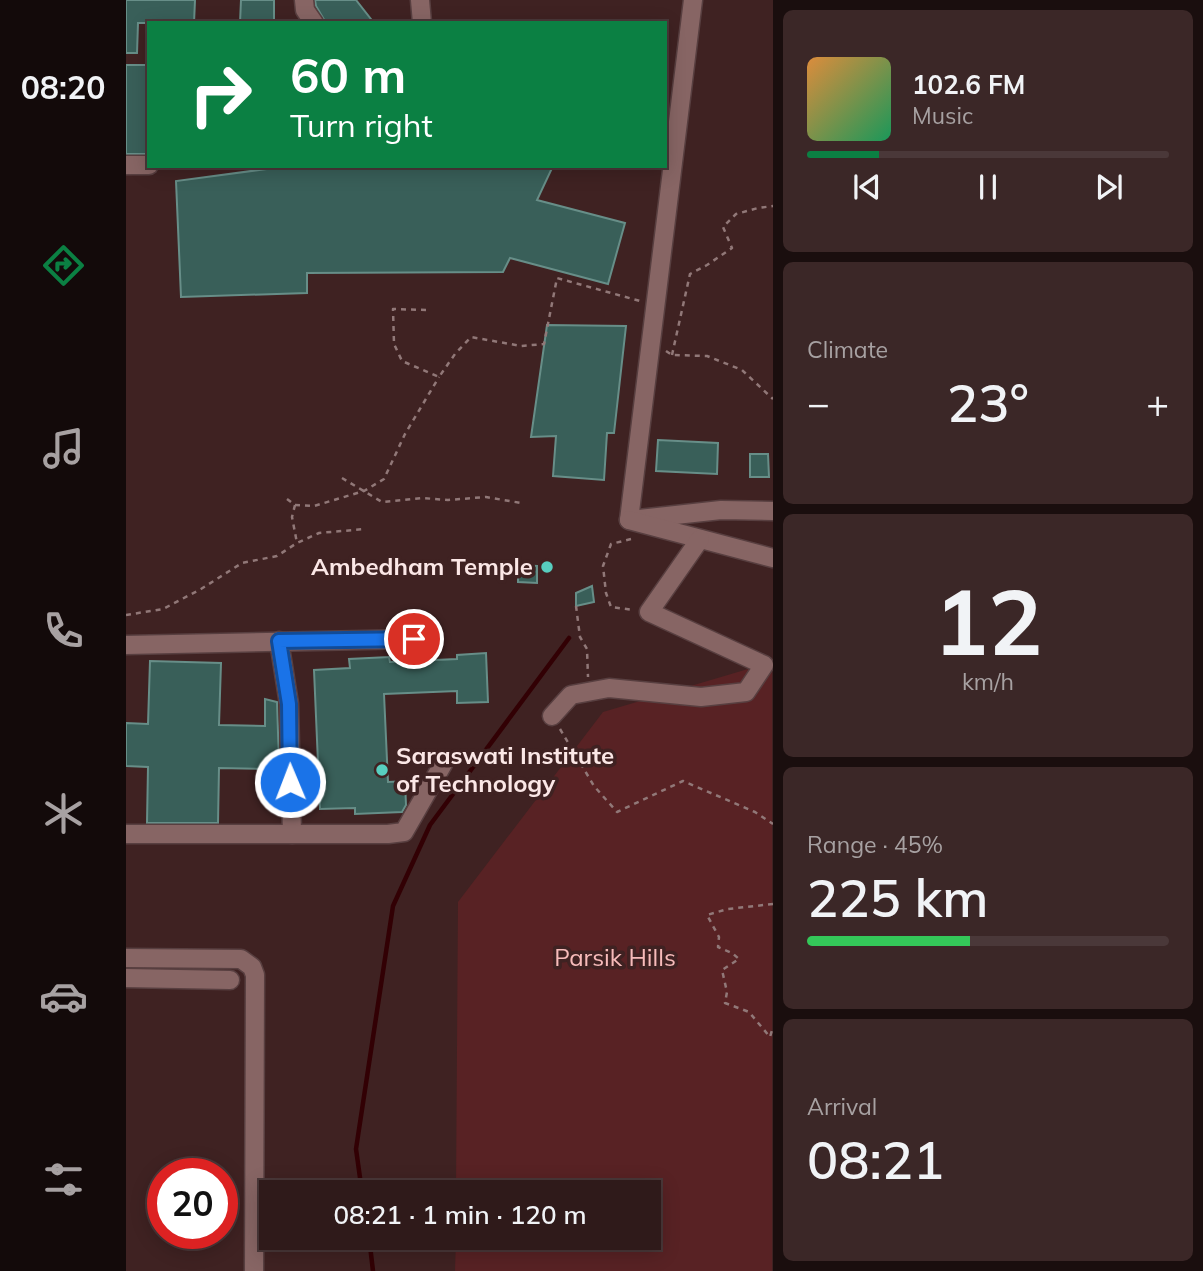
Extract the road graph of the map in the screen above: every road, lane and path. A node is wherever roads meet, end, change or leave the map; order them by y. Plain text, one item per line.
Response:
1 (304, 0) edge
2 (420, 0) edge
3 (693, 0) edge
4 (313, 21) edge
5 (422, 21) edge
6 (126, 164) edge
7 (147, 164) edge
8 (772, 206) edge
9 (655, 305) junction
10 (426, 310) dead end
11 (651, 343) junction
12 (672, 355) junction
13 (439, 377) junction
14 (772, 399) edge
15 (342, 478) dead end
16 (364, 491) junction
17 (286, 499) dead end
18 (520, 503) dead end
19 (295, 505) junction
20 (772, 510) edge
21 (629, 520) junction
22 (365, 529) dead end
23 (631, 539) dead end
24 (700, 539) junction
25 (297, 543) junction
26 (772, 558) edge
27 (576, 606) dead end
28 (649, 612) junction
29 (126, 615) edge
30 (414, 639) dead end
31 (279, 641) junction
32 (126, 645) edge
33 (587, 692) junction
34 (552, 716) joint
35 (443, 764) dead end
36 (772, 824) edge
37 (126, 834) edge
38 (292, 834) junction
39 (772, 904) edge
40 (126, 958) edge
41 (126, 978) edge
42 (230, 980) dead end
43 (772, 1027) edge
44 (254, 1271) edge

1 - 4 street
2 - 5 street
3 - 9 street
6 - 7 street
8 - 12 path
9 - 11 street
9 - 13 path
10 - 13 path
11 - 12 path
11 - 21 street
12 - 14 path
13 - 16 path
15 - 16 path
16 - 18 path
16 - 19 path
17 - 19 path
19 - 25 path
20 - 21 street
21 - 24 street
22 - 25 path
23 - 28 path
24 - 26 street
24 - 28 street
25 - 29 path
27 - 33 path
28 - 33 street
30 - 31 street
31 - 32 street
31 - 38 street
33 - 34 street
34 - 36 path
35 - 38 street
37 - 38 street
39 - 43 path
40 - 44 street
41 - 42 street

